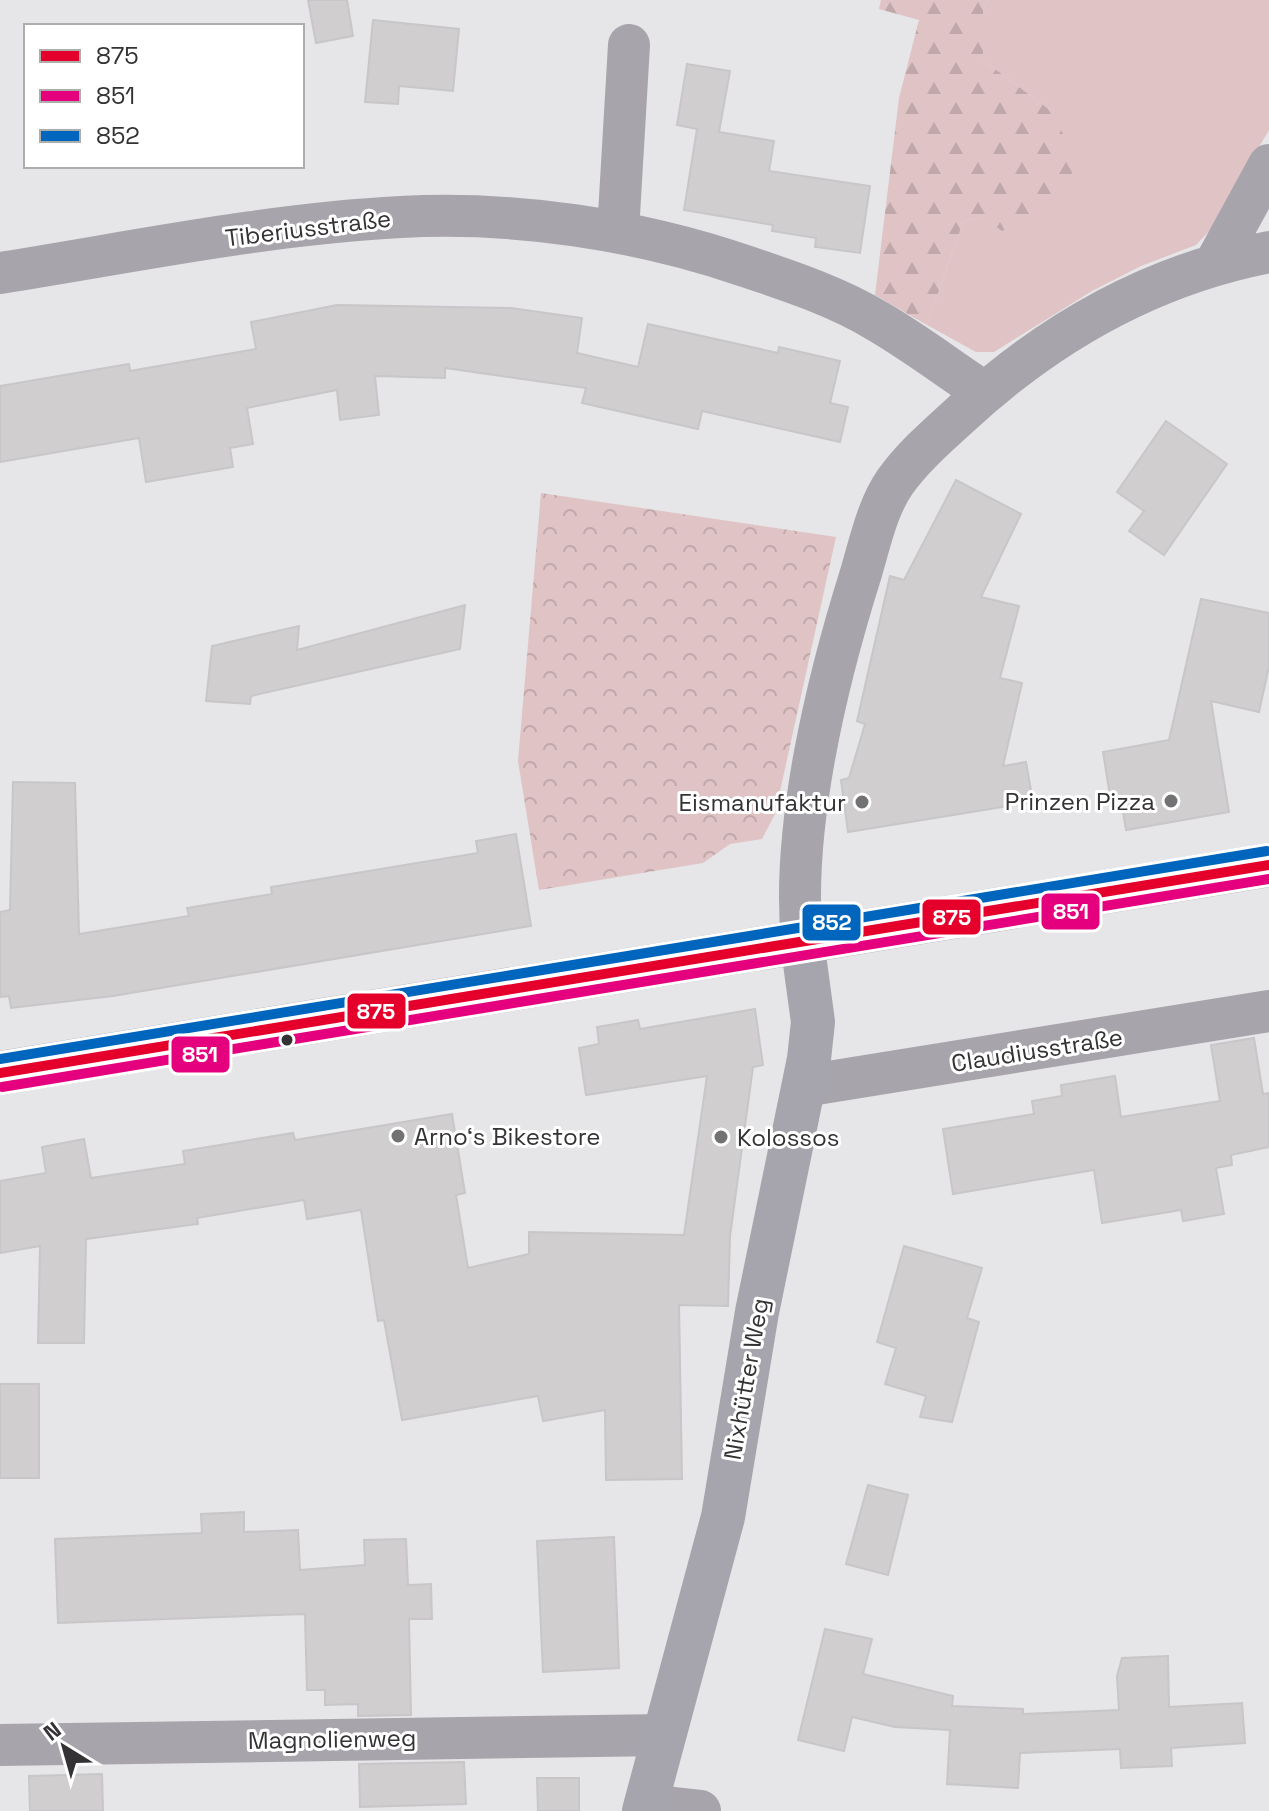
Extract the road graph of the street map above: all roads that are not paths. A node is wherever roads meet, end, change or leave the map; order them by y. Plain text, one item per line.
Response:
1 (629, 45) dead end
2 (1269, 165) edge
3 (618, 232) junction
4 (1269, 252) edge
5 (1216, 262) junction
6 (0, 273) edge
7 (984, 392) junction
8 (1269, 865) edge
9 (802, 941) junction
10 (1269, 1011) edge
11 (0, 1073) edge
12 (804, 1086) junction
13 (665, 1735) junction
14 (0, 1745) edge
15 (644, 1808) edge
16 (700, 1811) edge

1 - 3 street
2 - 5 street
3 - 6 street, Tiberiusstraße
3 - 7 street, Tiberiusstraße
4 - 5 street
5 - 7 street
7 - 9 street
8 - 9 main road
9 - 11 main road
9 - 12 main road, Nixhütter Weg
10 - 12 street, Claudiusstraße
12 - 13 main road, Nixhütter Weg
13 - 14 street, Magnolienweg
13 - 15 main road, Nixhütter Weg
15 - 16 street

